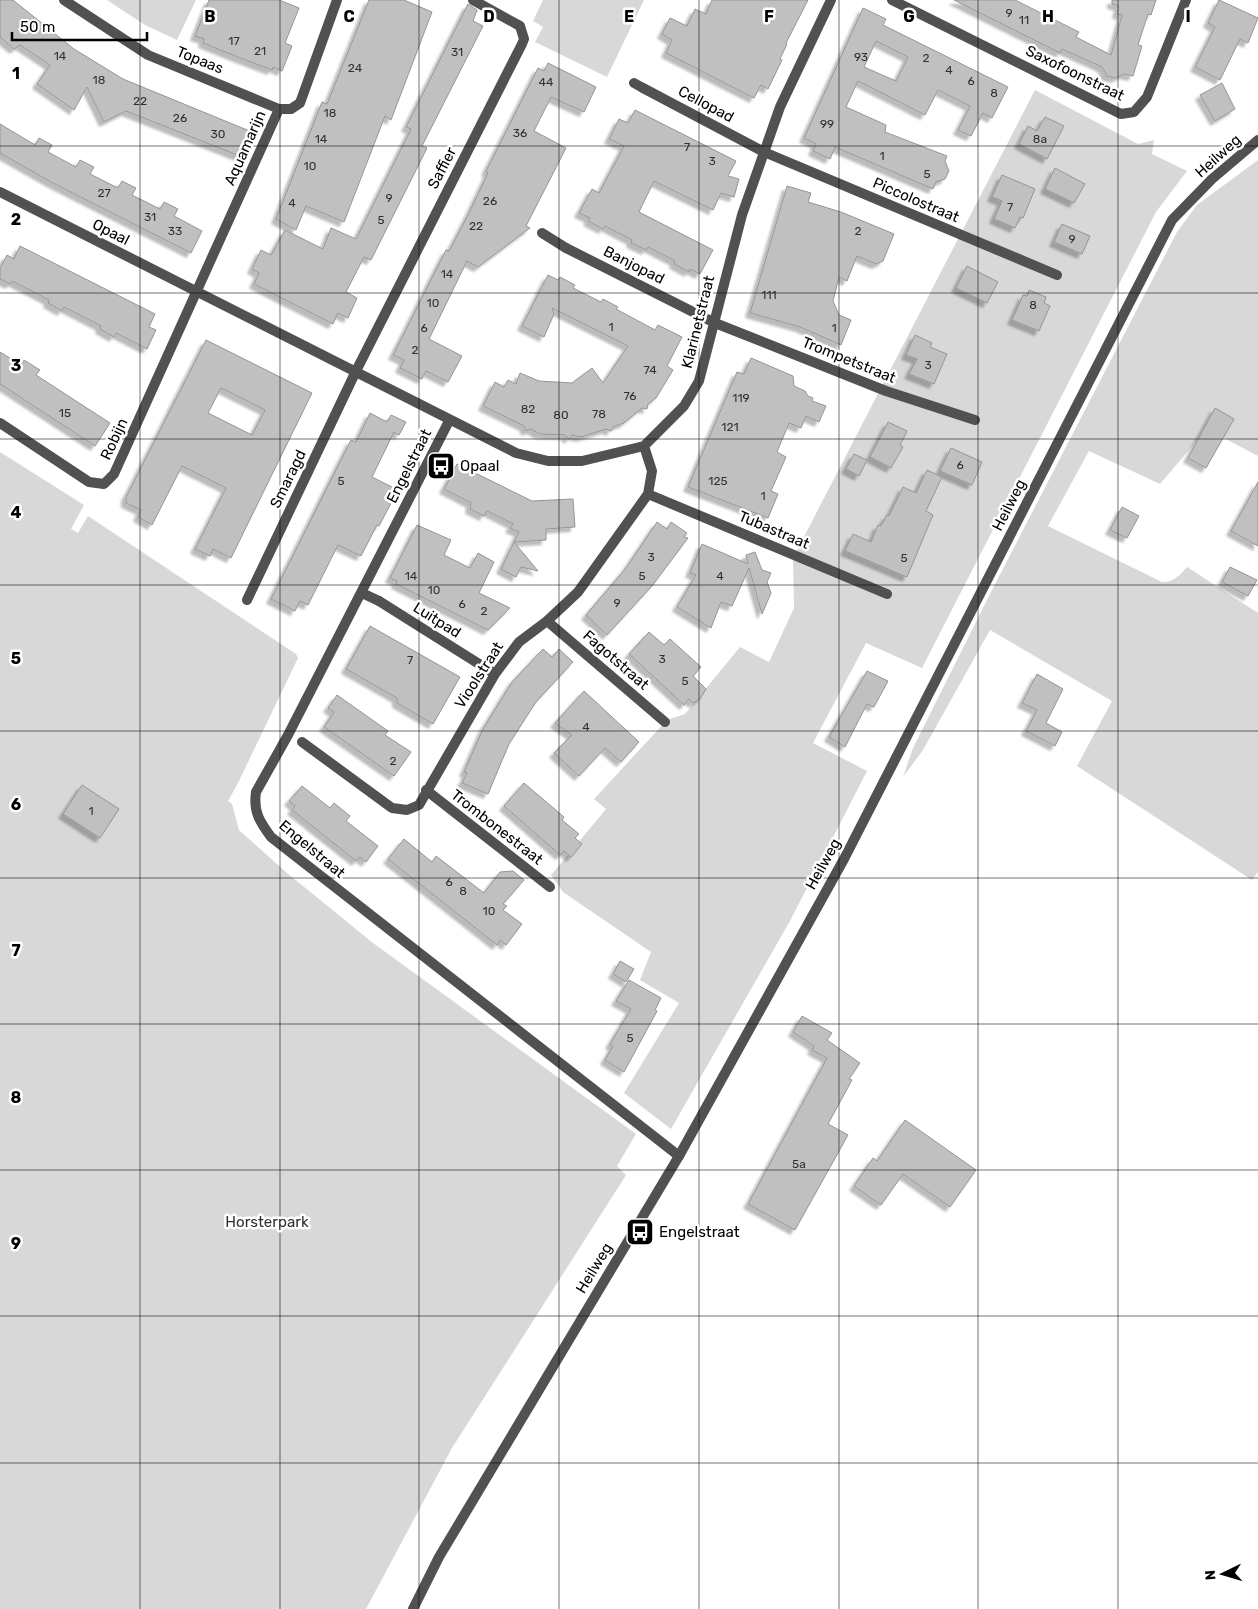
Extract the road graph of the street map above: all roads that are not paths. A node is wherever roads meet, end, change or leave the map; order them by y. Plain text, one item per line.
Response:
1 (64, 0) edge
2 (337, 0) edge
3 (473, 0) edge
4 (831, 0) edge
5 (892, 0) edge
6 (1186, 0) edge
7 (638, 85) dead end
8 (279, 109) junction
9 (1258, 140) edge
10 (764, 152) junction
11 (0, 192) edge
12 (542, 233) dead end
13 (1057, 275) dead end
14 (197, 293) junction
15 (715, 322) junction
16 (356, 371) junction
17 (449, 420) junction
18 (975, 420) dead end
19 (0, 423) edge
20 (644, 446) junction
21 (648, 494) junction
22 (362, 592) junction
23 (887, 594) dead end
24 (247, 600) dead end
25 (548, 620) junction
26 (495, 674) junction
27 (665, 722) dead end
28 (288, 735) junction
29 (426, 790) junction
30 (550, 887) dead end
31 (679, 1156) junction
32 (413, 1609) edge

1 - 8 street, Topaas
2 - 8 street, Aquamarijn
3 - 16 street, Saffier
4 - 10 street, Klarinetstraat
5 - 6 street, Saxofoonstraat
7 - 10 street, Cellopad
8 - 14 street, Aquamarijn
9 - 31 street, Heilweg
10 - 13 street, Piccolostraat
10 - 15 street, Klarinetstraat
11 - 14 street, Opaal
12 - 15 street, Banjopad
14 - 16 street, Opaal
14 - 19 street, Robijn
15 - 18 street, Trompetstraat
15 - 20 street, Klarinetstraat
16 - 17 street, Opaal
16 - 24 street, Smaragd
17 - 20 street
17 - 22 street, Engelstraat
20 - 21 street, Vioolstraat
21 - 23 street, Tubastraat
21 - 25 street, Vioolstraat
22 - 26 street, Luitpad
22 - 28 street, Engelstraat
25 - 26 street, Vioolstraat
25 - 27 street, Fagotstraat
26 - 29 street, Vioolstraat
28 - 29 street, Vioolstraat
28 - 31 street, Engelstraat
29 - 30 street, Trombonestraat
31 - 32 street, Heilweg

